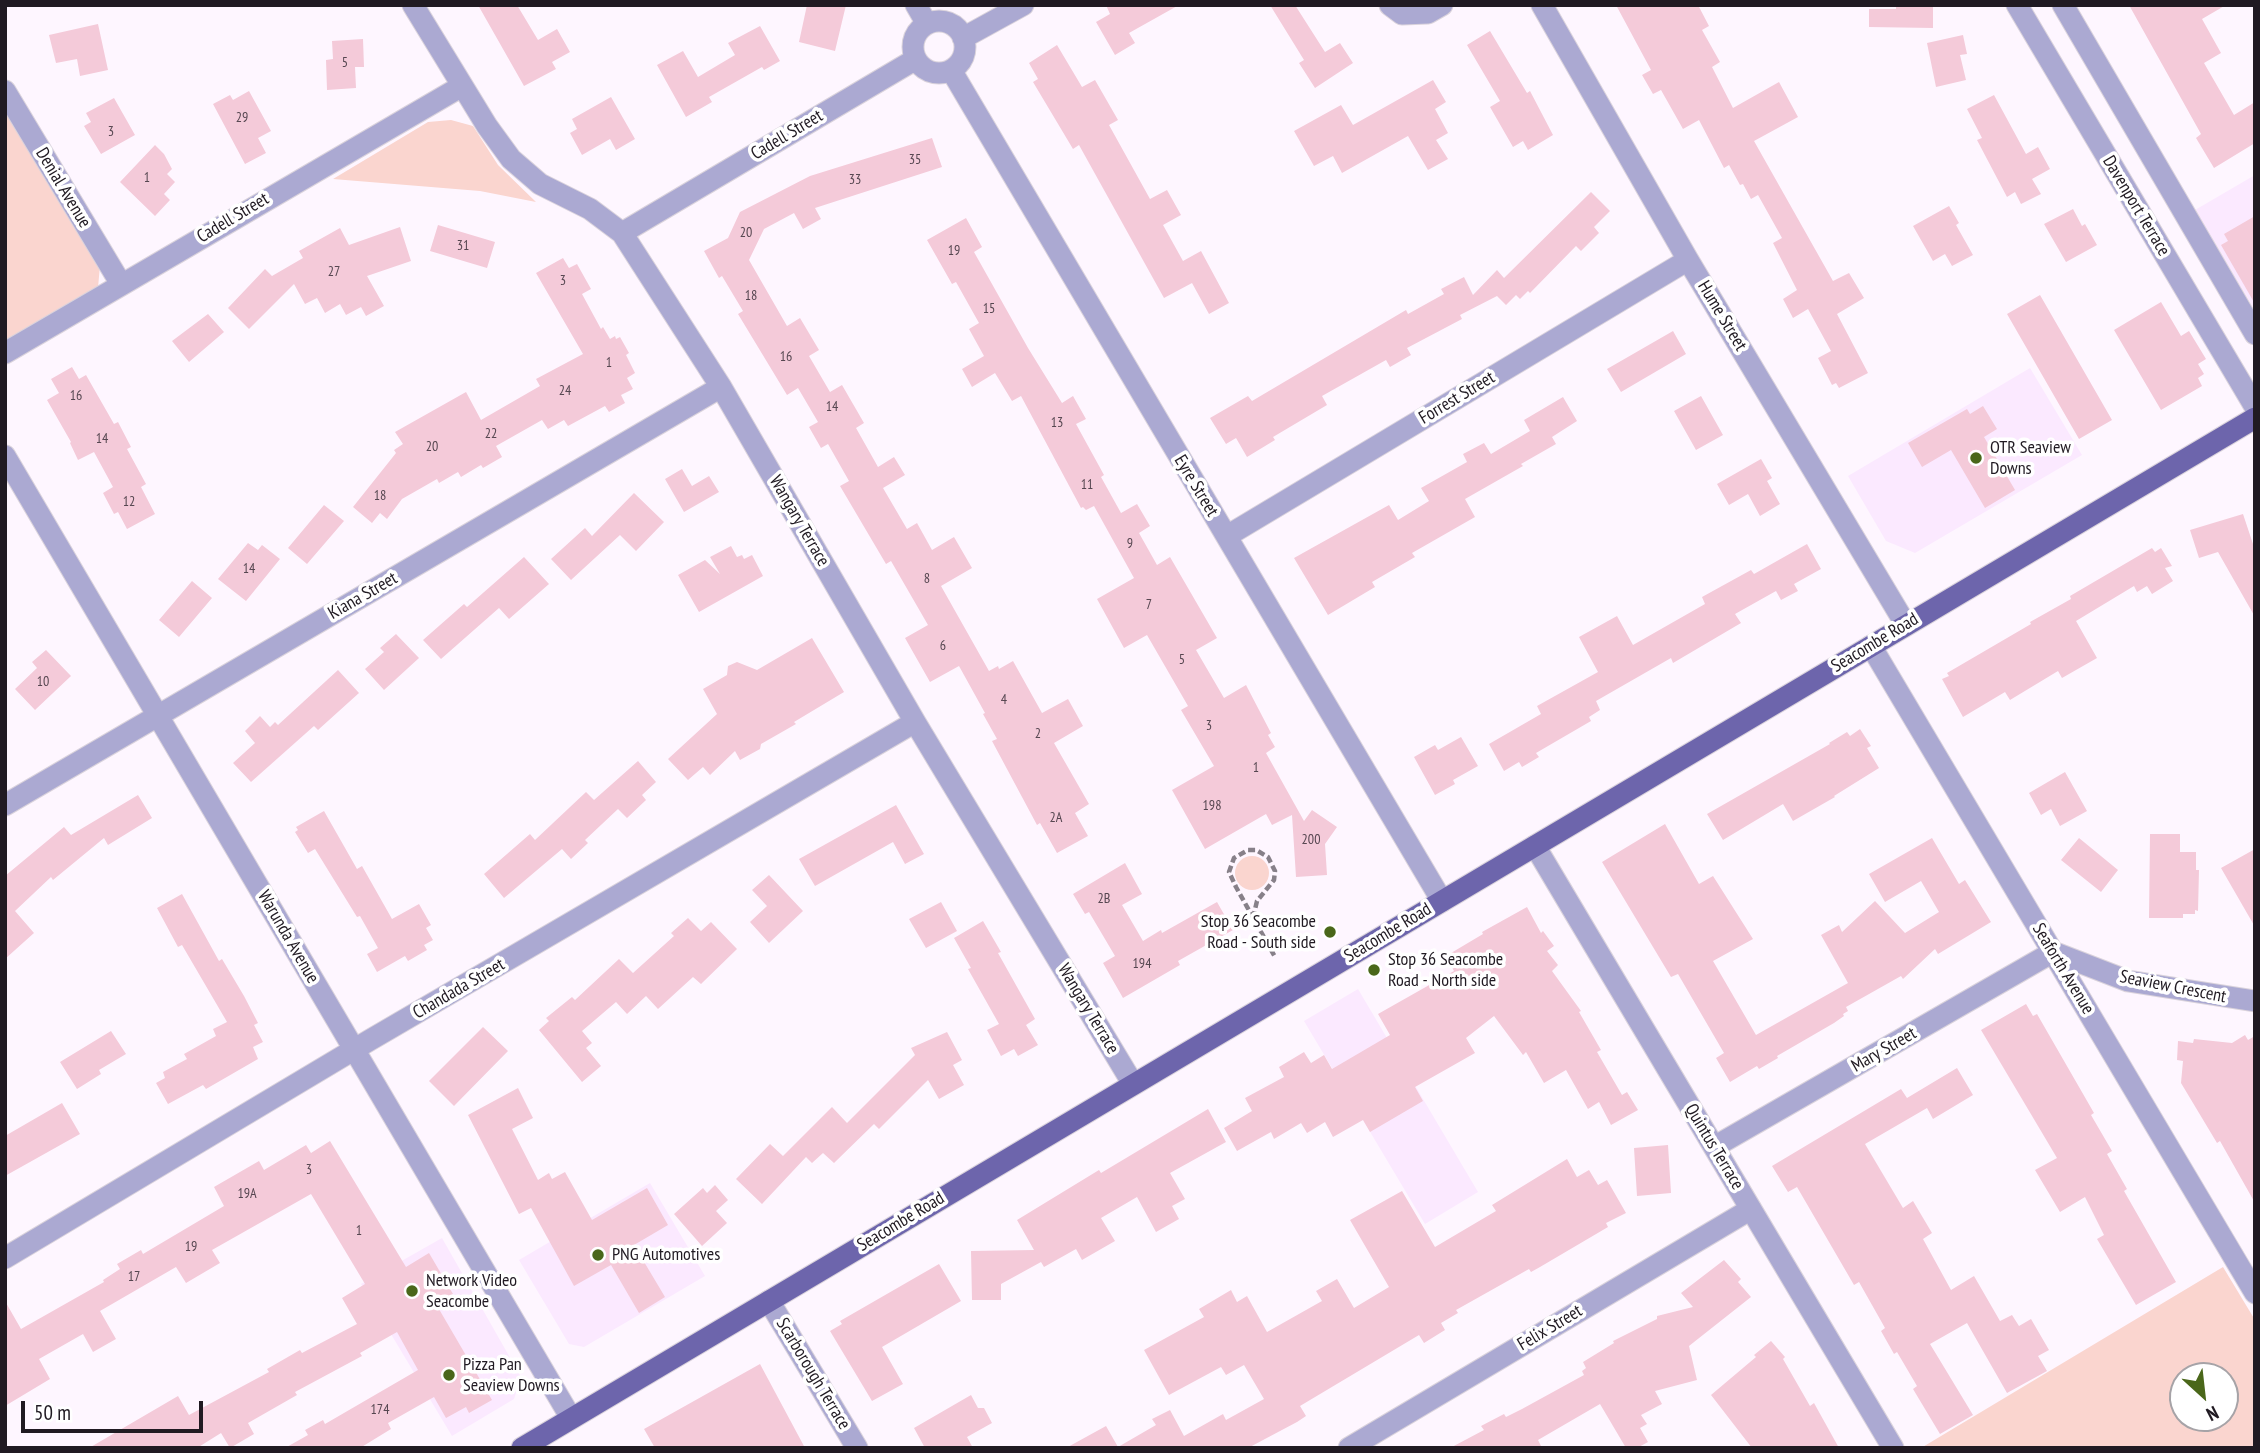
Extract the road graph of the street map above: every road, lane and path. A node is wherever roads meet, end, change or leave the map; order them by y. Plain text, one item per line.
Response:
1 (413, 5) edge
2 (916, 5) edge
3 (1023, 5) edge
4 (1390, 5) edge
5 (1442, 5) edge
6 (1542, 5) edge
7 (2017, 5) edge
8 (2063, 5) edge
9 (928, 24) junction
10 (963, 38) junction
11 (916, 59) junction
12 (951, 70) junction
13 (462, 86) junction
14 (5, 91) edge
15 (622, 233) junction
16 (1688, 260) junction
17 (121, 285) junction
18 (2255, 334) edge
19 (5, 353) edge
20 (721, 387) junction
21 (2253, 419) edge
22 (5, 456) edge
23 (1227, 536) junction
24 (1906, 625) junction
25 (1871, 646) junction
26 (158, 716) junction
27 (915, 722) junction
28 (5, 805) edge
29 (1535, 845) junction
30 (1442, 901) junction
31 (1253, 918) junction
32 (2053, 952) junction
33 (1275, 957) dead end
34 (2255, 1001) edge
35 (354, 1050) junction
36 (1133, 1084) junction
37 (1714, 1147) junction
38 (1751, 1209) junction
39 (5, 1258) edge
40 (2255, 1293) edge
41 (769, 1301) junction
42 (571, 1418) junction
43 (522, 1448) edge
44 (857, 1448) edge
45 (1349, 1448) edge
46 (1893, 1448) edge

1 - 13 street, Wangary Terrace
2 - 9 street
3 - 10 street
4 - 5 street
6 - 16 street, Hume Street
7 - 21 street, Davenport Terrace
8 - 18 street
9 - 10 street
9 - 11 street
10 - 12 street
11 - 12 street
11 - 15 street, Cadell Street
12 - 23 street, Eyre Street
13 - 15 street, Wangary Terrace
13 - 17 street, Cadell Street
14 - 17 street, Denial Avenue
15 - 20 street, Wangary Terrace
16 - 23 street, Forrest Street
16 - 24 street, Hume Street
17 - 19 street, Cadell Street
20 - 26 street, Kiana Street
20 - 27 street, Wangary Terrace
21 - 24 main road, Seacombe Road
22 - 26 street, Warunda Avenue
23 - 30 street, Eyre Street
24 - 25 main road, Seacombe Road
25 - 29 main road, Seacombe Road
25 - 32 street, Seaforth Avenue
26 - 28 street, Kiana Street
26 - 35 street, Warunda Avenue
27 - 35 street, Chandada Street
27 - 36 street, Wangary Terrace
29 - 30 main road, Seacombe Road
29 - 37 street, Quintus Terrace
30 - 36 main road, Seacombe Road
31 - 31 path
31 - 33 path
32 - 34 street, Seaview Crescent
32 - 37 street, Mary Street
32 - 40 street, Seaforth Avenue
35 - 39 street, Chandada Street
35 - 42 street, Warunda Avenue
36 - 41 main road, Seacombe Road
37 - 38 street, Quintus Terrace
38 - 45 street, Felix Street
38 - 46 street, Quintus Terrace
41 - 42 main road, Seacombe Road
41 - 44 street, Scarborough Terrace
42 - 43 main road, Seacombe Road

